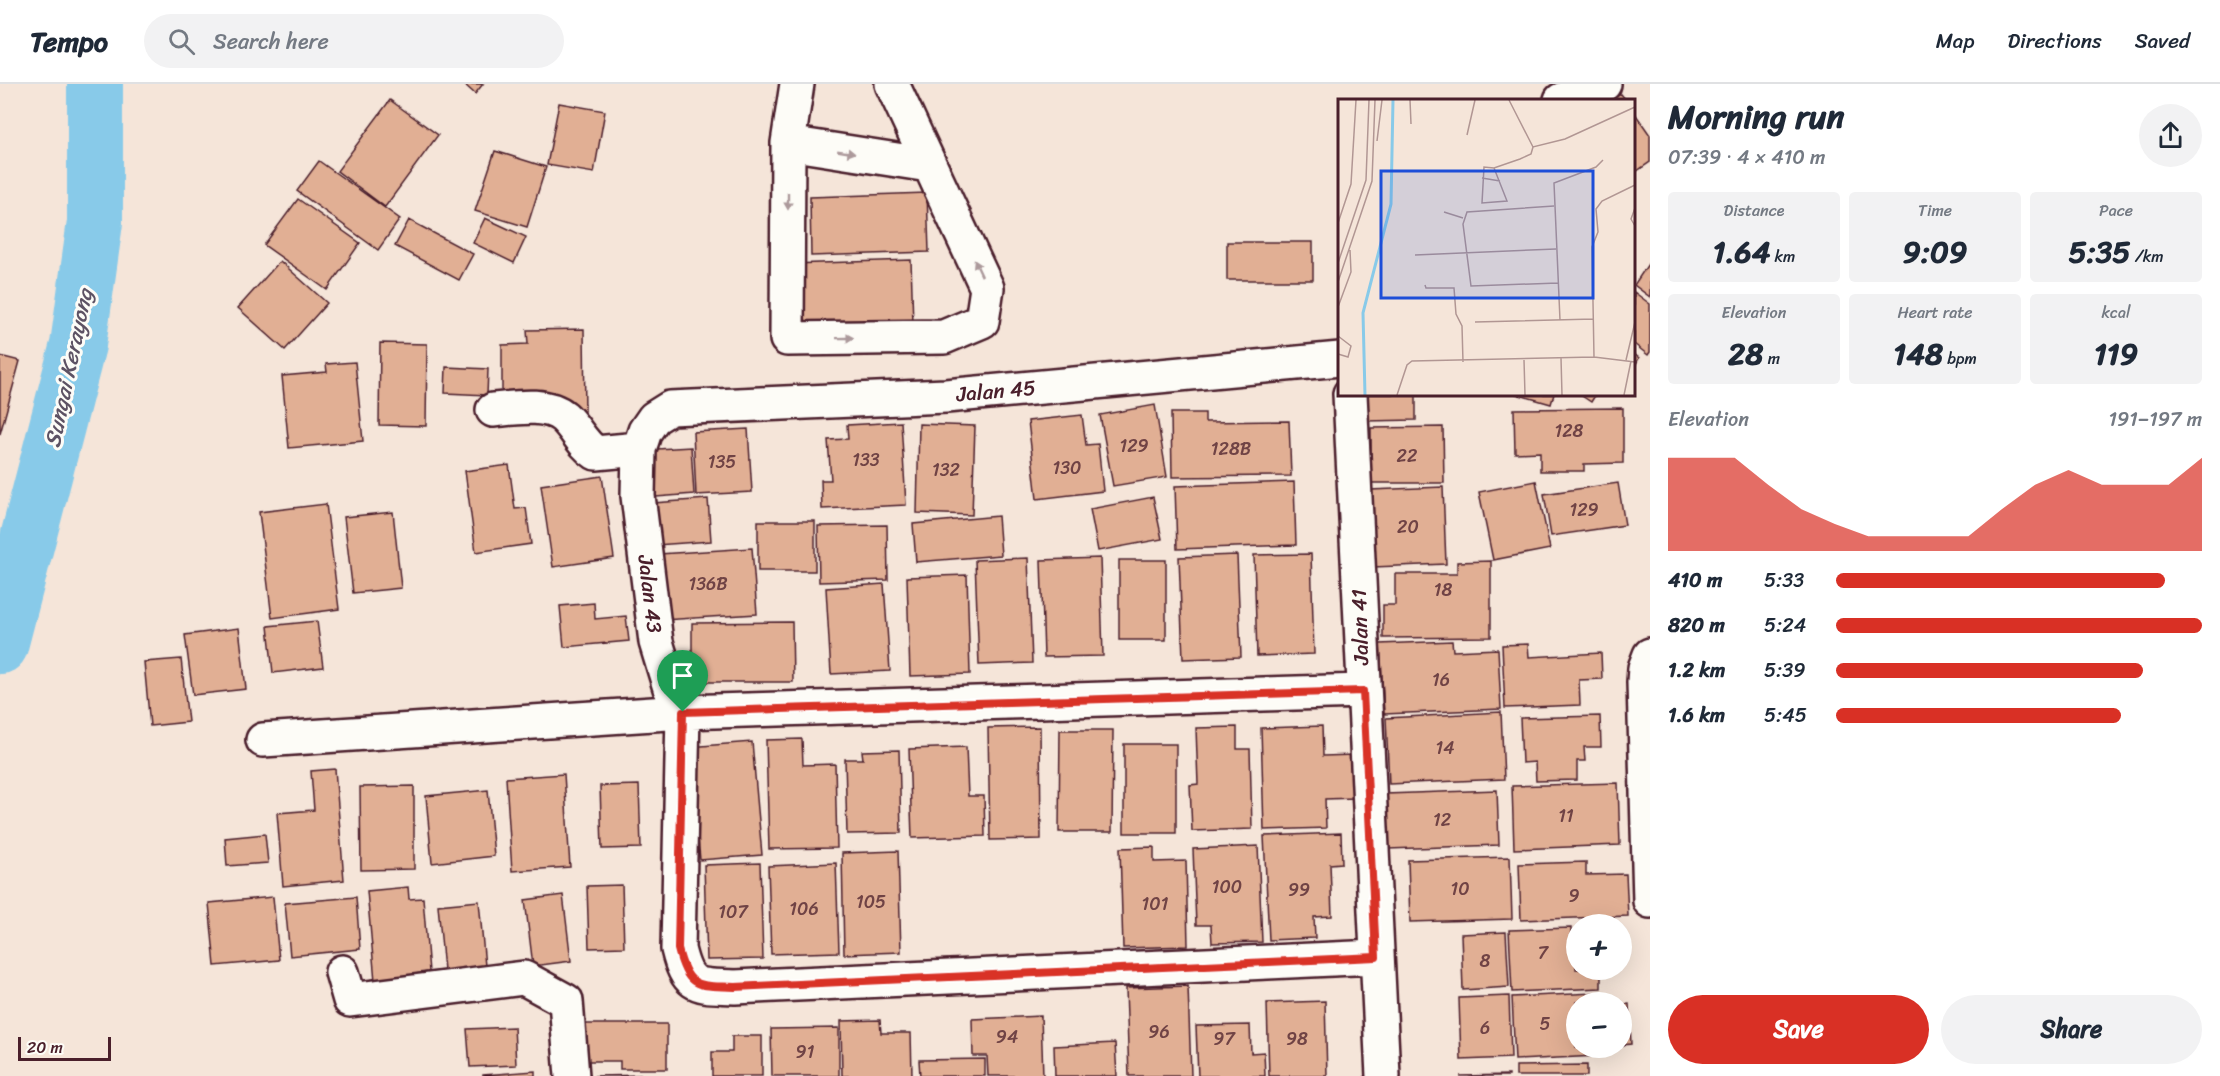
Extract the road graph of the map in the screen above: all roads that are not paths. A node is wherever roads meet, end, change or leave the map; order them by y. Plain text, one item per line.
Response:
1 (797, 84) edge
2 (892, 84) edge
3 (1604, 84) edge
4 (1564, 99) edge
5 (788, 143) junction
6 (929, 165) junction
7 (1338, 359) edge
8 (1350, 396) edge
9 (493, 410) dead end
10 (654, 418) joint
11 (639, 449) junction
12 (1650, 655) edge
13 (1363, 691) junction
14 (683, 712) junction
15 (263, 740) dead end
16 (1650, 901) edge
17 (1376, 957) junction
18 (342, 972) dead end
19 (572, 1076) edge
20 (1383, 1076) edge

1 - 5 street
2 - 6 street
3 - 4 street
5 -> 6 street
5 -> 6 street
7 - 10 street, Jalan 45
8 - 13 street, Jalan 41
9 - 11 street
10 - 11 street, Jalan 43
11 - 14 street, Jalan 43
12 - 16 street
13 - 14 street
13 - 17 street, Jalan 41
14 - 15 street
14 - 17 street, Jalan 43
17 - 20 street, Jalan 41
18 - 19 street

